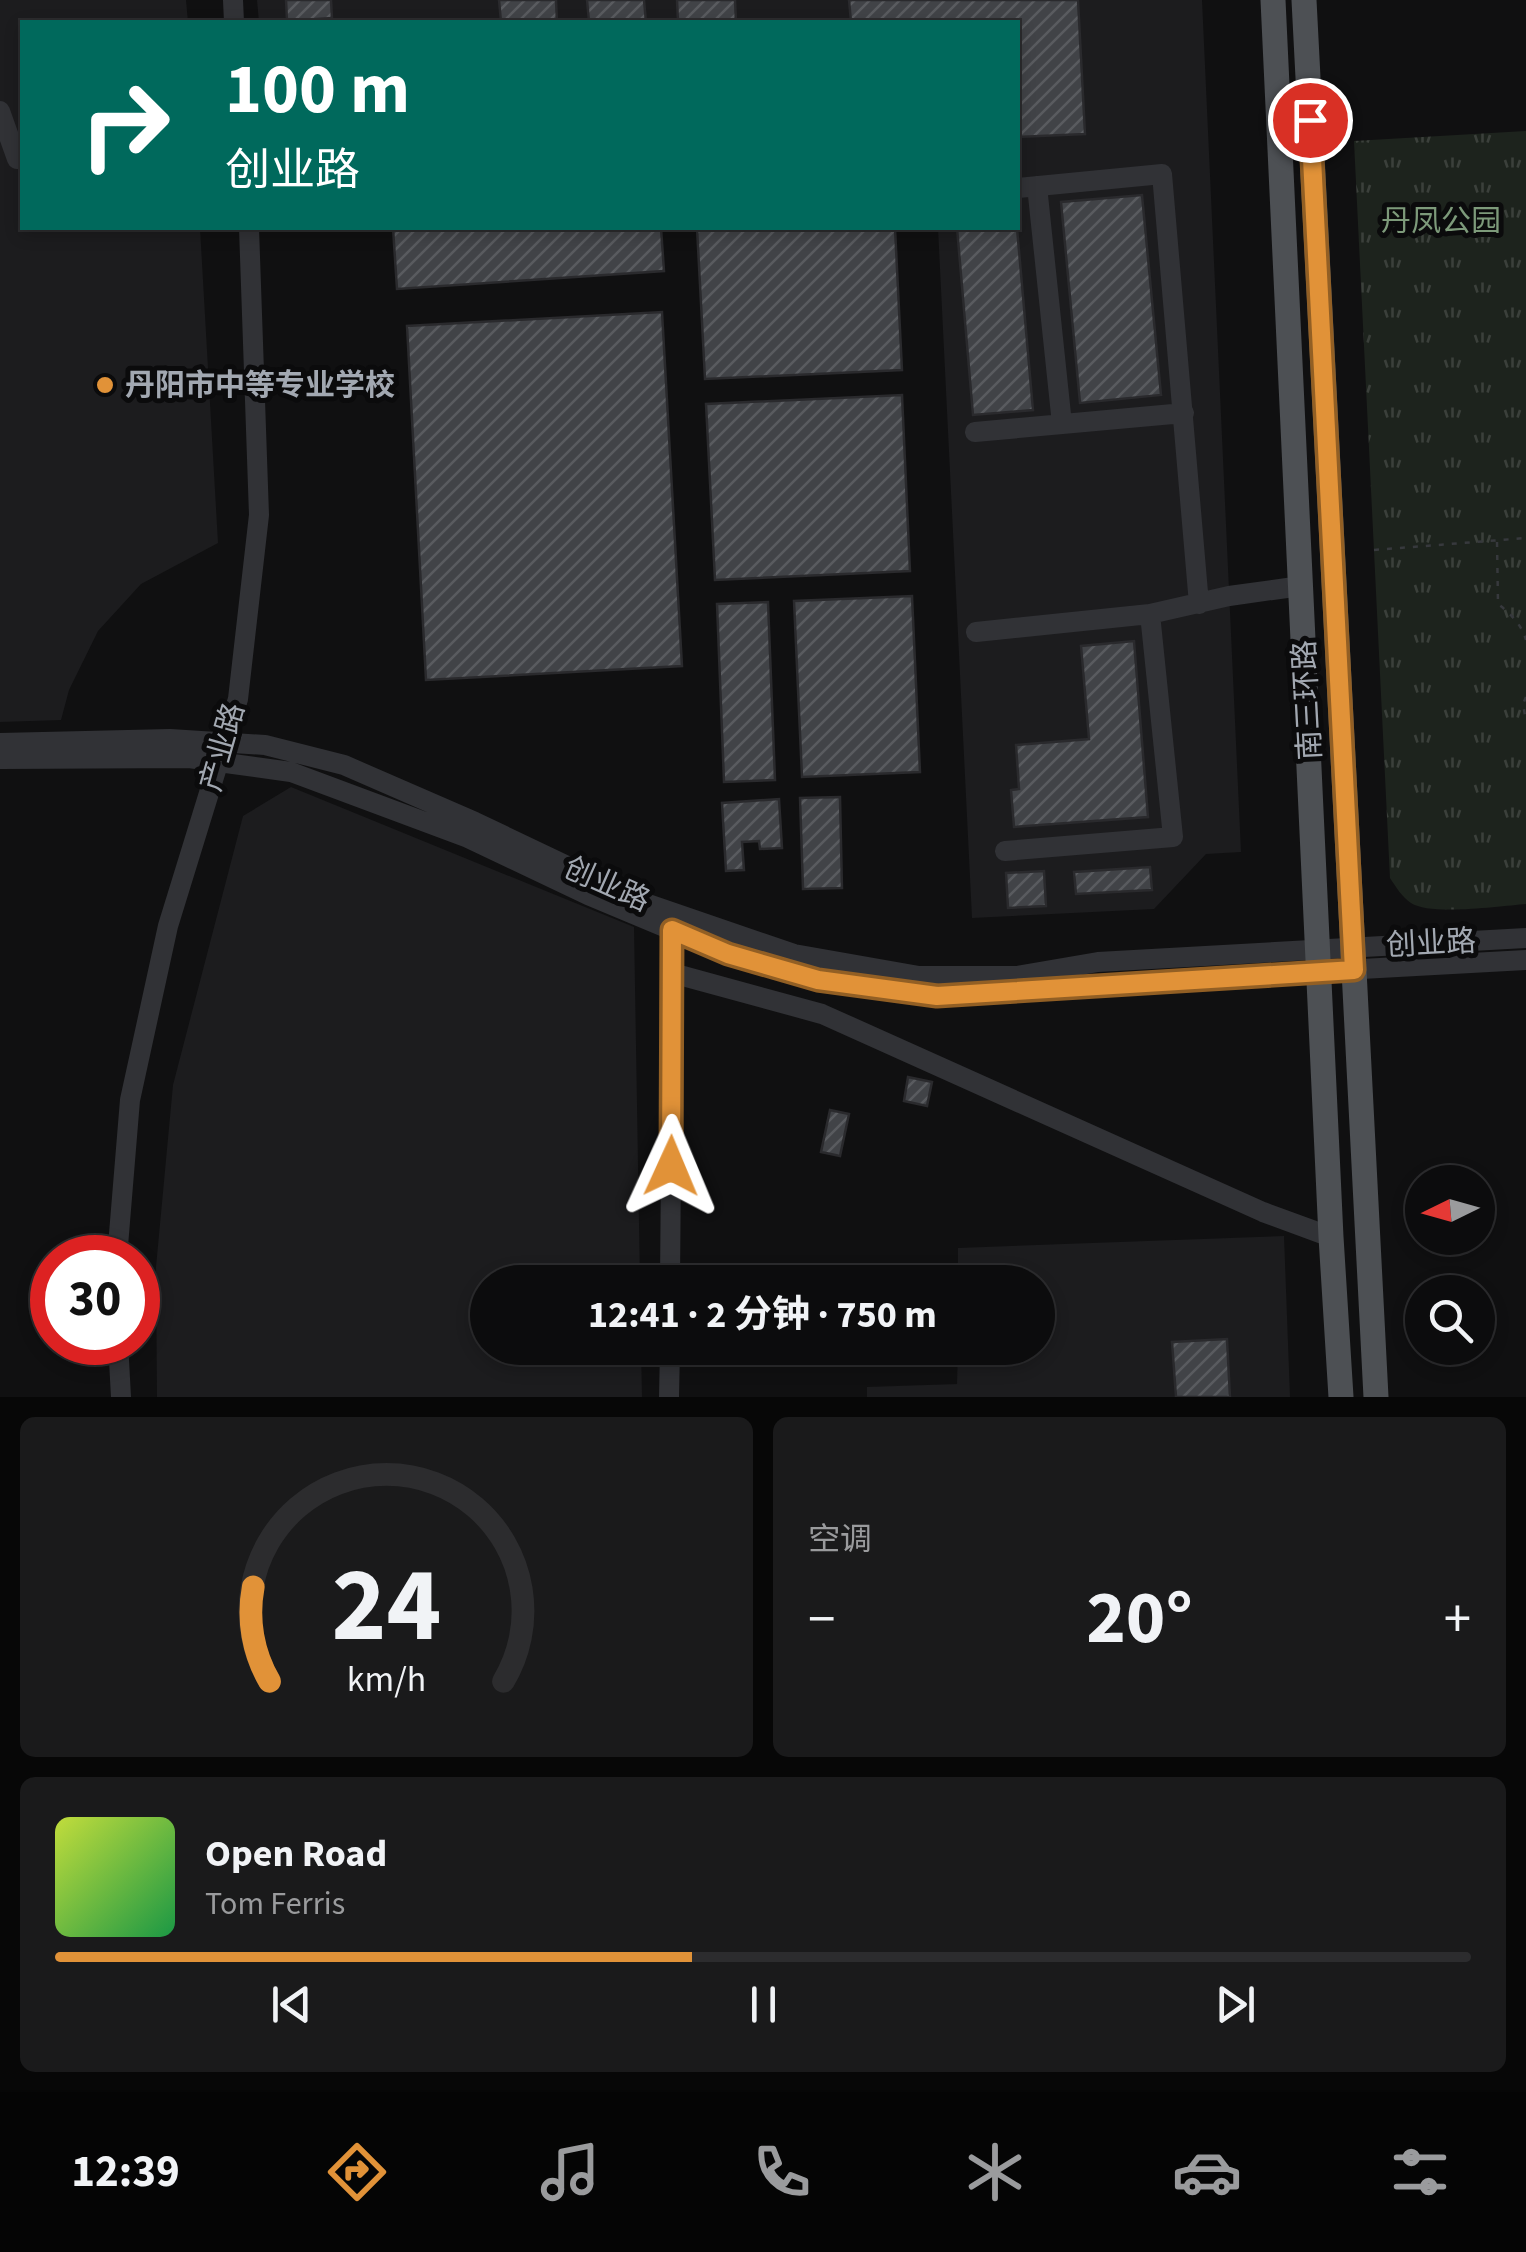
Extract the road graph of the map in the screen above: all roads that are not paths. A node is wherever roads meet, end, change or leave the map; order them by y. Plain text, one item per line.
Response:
1 (1273, 0) edge
2 (1304, 0) edge
3 (0, 111) edge
4 (13, 160) edge
5 (1028, 187) edge
6 (249, 230) edge
7 (1184, 413) junction
8 (1062, 424) junction
9 (975, 432) dead end
10 (1301, 586) junction
11 (1200, 604) junction
12 (1150, 614) junction
13 (976, 632) dead end
14 (0, 742) edge
15 (222, 752) junction
16 (0, 759) edge
17 (1005, 851) dead end
18 (672, 930) junction
19 (1526, 938) edge
20 (1353, 959) junction
21 (1526, 960) edge
22 (1318, 961) junction
23 (672, 973) junction
24 (118, 1235) edge
25 (1331, 1237) junction
26 (670, 1265) edge
27 (119, 1365) edge
28 (670, 1365) edge
29 (120, 1397) edge
30 (669, 1397) edge
31 (1341, 1397) edge
32 (1376, 1397) edge

1 - 10 main road, 南三环路
2 - 20 main road, 南三环路
3 - 4 street
5 - 7 street
5 - 8 street
6 - 15 street, 产业路
7 - 8 street
7 - 11 street
8 - 9 street
10 - 11 street
10 - 22 main road, 南三环路
11 - 12 street
12 - 13 street
12 - 17 street
14 - 15 street, 创业路
15 - 16 street, 创业路
15 - 18 street, 创业路
15 - 22 street, 创业路
15 - 24 street, 产业路
18 - 22 street, 创业路
18 - 23 street
19 - 20 street, 创业路
20 - 21 street, 创业路
20 - 22 street, 创业路
20 - 32 main road, 南三环路
22 - 25 main road, 南三环路
23 - 25 street
23 - 26 street
25 - 31 main road, 南三环路
27 - 29 street
28 - 30 street

